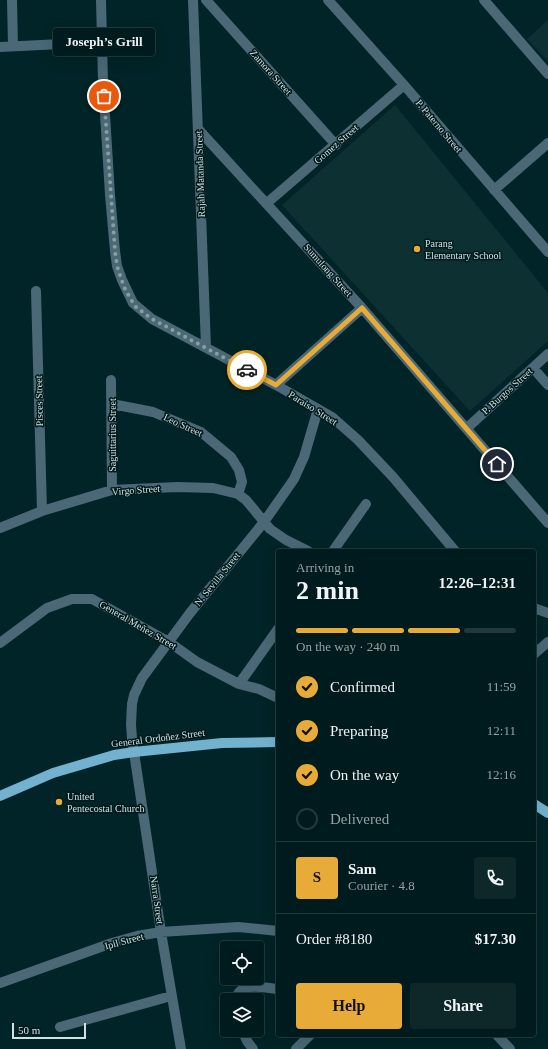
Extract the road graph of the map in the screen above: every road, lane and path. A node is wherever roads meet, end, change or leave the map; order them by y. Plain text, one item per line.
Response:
1 (12, 0) edge
2 (101, 0) edge
3 (193, 0) edge
4 (206, 0) edge
5 (328, 0) edge
6 (484, 0) edge
7 (102, 42) junction
8 (13, 46) junction
9 (0, 47) edge
10 (548, 74) edge
11 (404, 85) junction
12 (198, 129) junction
13 (548, 143) edge
14 (336, 145) junction
15 (494, 190) junction
16 (267, 203) junction
17 (548, 252) edge
18 (36, 291) dead end
19 (362, 308) junction
20 (206, 347) junction
21 (548, 354) edge
22 (533, 368) junction
23 (111, 380) dead end
24 (276, 385) junction
25 (548, 385) edge
26 (112, 404) junction
27 (318, 409) junction
28 (467, 428) junction
29 (112, 490) junction
30 (238, 494) junction
31 (366, 504) dead end
32 (42, 511) junction
33 (264, 522) junction
34 (548, 523) edge
35 (0, 528) edge
36 (304, 549) edge
37 (334, 549) edge
38 (453, 549) edge
39 (536, 609) edge
40 (548, 613) edge
41 (276, 632) edge
42 (169, 642) junction
43 (548, 642) edge
44 (0, 643) edge
45 (536, 652) edge
46 (239, 684) junction
47 (276, 697) edge
48 (276, 742) edge
49 (134, 752) junction
50 (0, 796) edge
51 (536, 805) edge
52 (548, 813) edge
53 (276, 931) edge
54 (161, 932) junction
55 (0, 984) edge
56 (276, 989) edge
57 (238, 993) edge
58 (172, 996) junction
59 (60, 1027) dead end
60 (245, 1037) edge
61 (308, 1037) edge
62 (499, 1037) edge
63 (181, 1049) edge
64 (253, 1049) edge
65 (297, 1049) edge
66 (510, 1049) edge

1 - 8 street
2 - 7 street, Paraiso Street
3 - 12 street, Rajah Matanda Street
4 - 14 street, Zamora Street
5 - 11 street, P. Paterno Street
6 - 10 street
7 - 8 street
7 - 20 street, Paraiso Street
8 - 9 street
11 - 14 street, Gomez Street
11 - 15 street, P. Paterno Street
12 - 16 street, Sumulong Street
12 - 20 street, Rajah Matanda Street
13 - 15 street
14 - 16 street, Gomez Street
15 - 17 street, P. Paterno Street
16 - 19 street, Sumulong Street
18 - 32 street, Pisces Street
19 - 24 street
19 - 28 street, Sumulong Street
20 - 24 street, Paraiso Street
21 - 22 street, P. Burgos Street
22 - 25 street
22 - 28 street, P. Burgos Street
23 - 26 street, Saguittarius Street
24 - 27 street, Paraiso Street
26 - 29 street, Saguittarius Street
26 - 30 street, Leo Street
27 - 33 street, N. Sevilla Street
27 - 38 street, Paraiso Street
28 - 34 street, Sumulong Street
29 - 30 street, Virgo Street
29 - 32 street, Virgo Street
30 - 33 street
31 - 37 street
32 - 35 street, Virgo Street
33 - 36 street
33 - 42 street, N. Sevilla Street
39 - 40 street
41 - 46 street
42 - 44 street, General Meñez Street
42 - 46 street, General Meñez Street
42 - 49 street, N. Sevilla Street
43 - 45 street
46 - 47 street, General Meñez Street
48 - 49 main road, General Ordoñez Street
49 - 50 main road, General Ordoñez Street
49 - 54 street, Narra Street
51 - 52 main road
53 - 54 street, Ipil Street
54 - 55 street, Ipil Street
54 - 58 street, Narra Street
56 - 57 street
58 - 59 street
58 - 63 street, Narra Street
60 - 64 street
61 - 65 street
62 - 66 street

